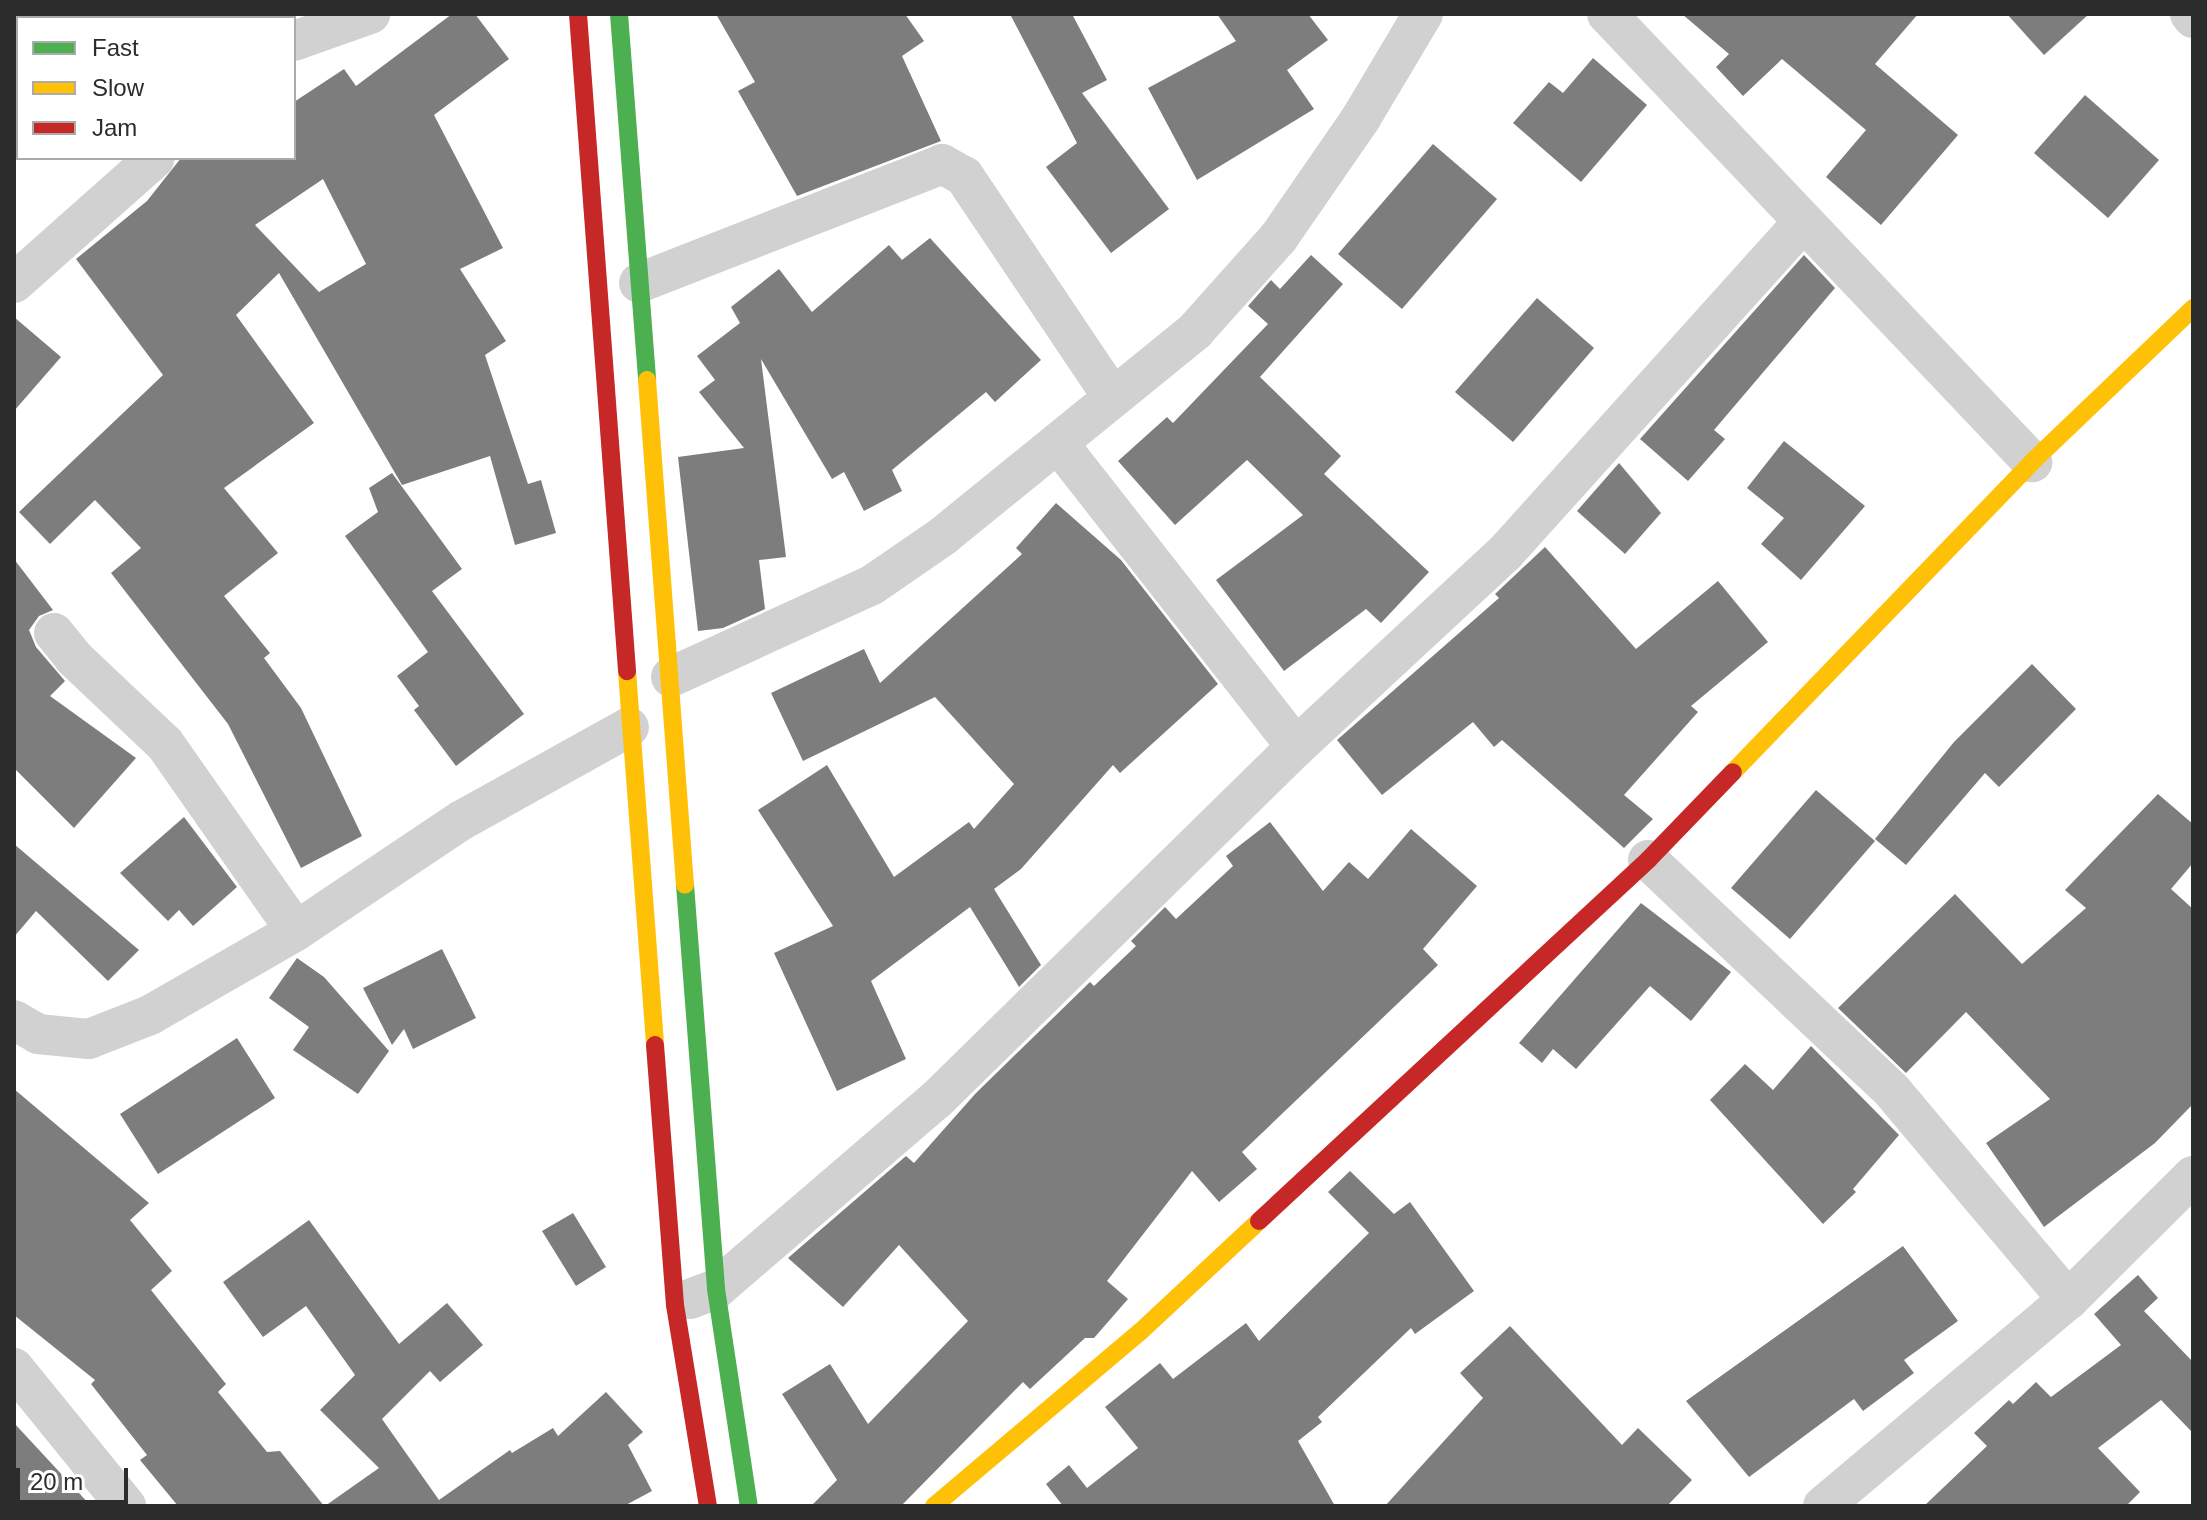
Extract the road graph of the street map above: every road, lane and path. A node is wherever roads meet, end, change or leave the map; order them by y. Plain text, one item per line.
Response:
1 (370, 14) edge
2 (578, 14) edge
3 (619, 14) edge
4 (1423, 14) edge
5 (1607, 14) edge
6 (296, 40) edge
7 (153, 160) edge
8 (1802, 223) junction
9 (14, 283) edge
10 (639, 283) junction
11 (2193, 308) edge
12 (1113, 398) junction
13 (1058, 443) junction
14 (2032, 462) junction
15 (54, 633) dead end
16 (671, 677) junction
17 (629, 727) junction
18 (1296, 747) junction
19 (1648, 860) junction
20 (296, 931) junction
21 (14, 1020) edge
22 (2190, 1185) edge
23 (716, 1289) junction
24 (2068, 1300) junction
25 (675, 1305) junction
26 (14, 1368) edge
27 (126, 1506) edge
28 (708, 1506) edge
29 (749, 1506) edge
30 (934, 1506) edge
31 (1823, 1506) edge

1 - 6 street
2 - 17 main road
3 - 10 main road
4 - 12 street
5 - 8 street
7 - 9 street
8 - 14 street
8 - 18 street
10 - 12 street
10 - 16 main road
11 - 14 main road
12 - 13 street
13 - 16 street
13 - 18 street
14 - 19 main road
15 - 20 street
16 - 23 main road
17 - 20 street
17 - 25 main road
18 - 23 street
19 - 24 street
19 - 30 main road
20 - 21 street
22 - 24 street
23 - 25 street
23 - 29 main road
24 - 31 street
25 - 28 main road
26 - 27 street

